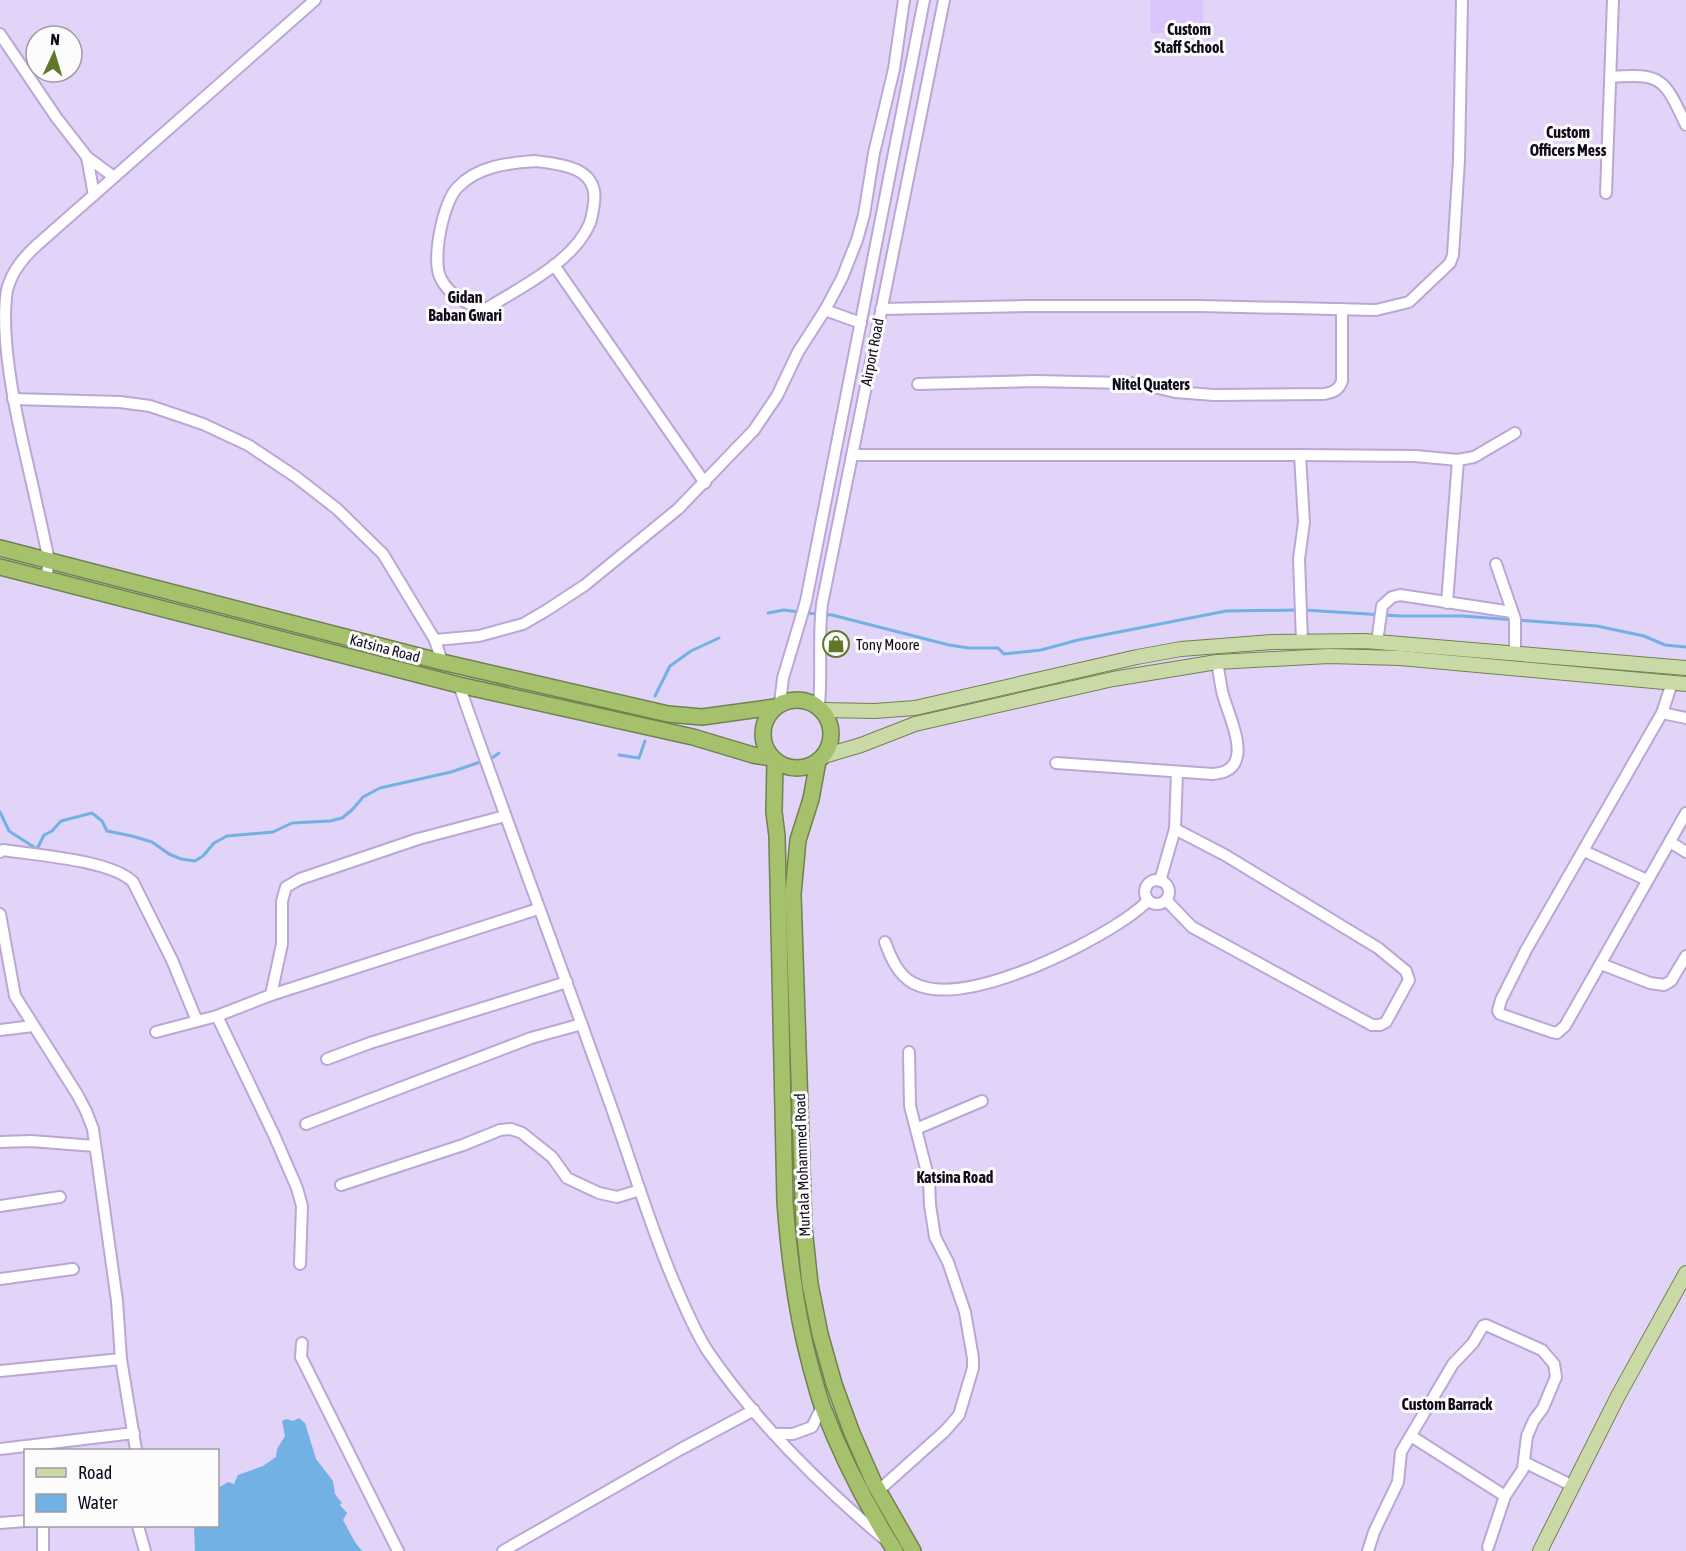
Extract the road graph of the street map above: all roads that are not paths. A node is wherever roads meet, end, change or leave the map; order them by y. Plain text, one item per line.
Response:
1 (315, 0) edge
2 (904, 0) edge
3 (924, 0) edge
4 (944, 0) edge
5 (1462, 0) edge
6 (1613, 0) edge
7 (0, 34) edge
8 (1611, 77) junction
9 (1686, 125) edge
10 (87, 157) junction
11 (114, 177) junction
12 (1606, 193) dead end
13 (94, 195) junction
14 (554, 265) junction
15 (881, 309) junction
16 (1342, 309) junction
17 (825, 310) junction
18 (861, 323) junction
19 (918, 384) dead end
20 (13, 399) junction
21 (1515, 433) dead end
22 (852, 455) junction
23 (1300, 455) junction
24 (1458, 460) junction
25 (705, 483) junction
26 (0, 548) edge
27 (49, 561) junction
28 (1496, 564) dead end
29 (0, 567) edge
30 (46, 579) junction
31 (1447, 603) junction
32 (1514, 619) junction
33 (435, 640) junction
34 (1302, 640) junction
35 (1377, 642) junction
36 (1515, 652) junction
37 (441, 662) junction
38 (1217, 662) junction
39 (1686, 668) edge
40 (1679, 683) edge
41 (459, 685) junction
42 (777, 705) junction
43 (820, 708) junction
44 (1662, 713) junction
45 (1686, 718) edge
46 (821, 758) junction
47 (773, 760) junction
48 (1056, 763) dead end
49 (1178, 772) junction
50 (1686, 813) edge
51 (506, 816) junction
52 (1175, 829) junction
53 (1670, 842) junction
54 (1, 849) edge
55 (1584, 851) junction
56 (1686, 852) edge
57 (1647, 880) junction
58 (1160, 881) junction
59 (1166, 900) junction
60 (1148, 901) junction
61 (538, 909) junction
62 (0, 914) edge
63 (885, 942) dead end
64 (1686, 956) edge
65 (1601, 964) junction
66 (567, 982) junction
67 (271, 995) junction
68 (217, 1016) junction
69 (197, 1021) junction
70 (582, 1024) junction
71 (33, 1026) junction
72 (0, 1030) edge
73 (156, 1032) dead end
74 (909, 1052) dead end
75 (327, 1059) dead end
76 (982, 1101) dead end
77 (306, 1124) dead end
78 (916, 1129) junction
79 (0, 1142) edge
80 (94, 1146) junction
81 (341, 1185) dead end
82 (640, 1190) junction
83 (60, 1197) dead end
84 (0, 1206) edge
85 (300, 1264) dead end
86 (73, 1269) dead end
87 (1686, 1273) edge
88 (0, 1279) edge
89 (302, 1343) dead end
90 (121, 1359) junction
91 (0, 1371) edge
92 (822, 1407) junction
93 (754, 1410) junction
94 (134, 1433) junction
95 (774, 1434) junction
96 (1411, 1436) junction
97 (0, 1449) edge
98 (136, 1449) edge
99 (1524, 1461) junction
100 (1573, 1486) junction
101 (878, 1491) junction
102 (1505, 1496) junction
103 (24, 1521) edge
104 (0, 1522) edge
105 (43, 1527) edge
106 (138, 1527) edge
107 (893, 1547) edge
108 (1488, 1547) dead end
109 (43, 1551) edge
110 (145, 1551) edge
111 (398, 1551) edge
112 (503, 1551) edge
113 (914, 1551) edge
114 (1368, 1551) edge
115 (1540, 1551) edge

1 - 11 street
2 - 17 street
3 - 18 street, Airport Road
4 - 15 street, Airport Road
5 - 16 street
6 - 8 street
7 - 10 street
8 - 9 street
8 - 12 street
10 - 11 street
10 - 13 street
11 - 13 street
13 - 20 street
14 - 14 street
14 - 25 street
15 - 16 street
15 - 22 street, Airport Road
16 - 19 street
17 - 18 street
17 - 25 street
18 - 42 street, Airport Road
20 - 27 street
20 - 33 street
21 - 24 street
22 - 23 street
22 - 43 street, Airport Road
23 - 24 street
23 - 34 street
24 - 31 street
25 - 33 street
26 - 27 highway, Katsina Road
27 - 30 street
27 - 37 highway, Katsina Road
28 - 32 street
29 - 30 highway, Katsina Road
30 - 41 highway, Katsina Road
31 - 32 street
31 - 35 street
32 - 36 street
33 - 37 street
34 - 35 main road
34 - 43 main road
35 - 36 main road
36 - 39 main road
37 - 42 highway, Katsina Road
38 - 40 main road
38 - 46 main road
38 - 49 street
40 - 44 street
41 - 47 highway, Katsina Road
41 - 51 street
42 - 43 highway
42 - 47 highway
43 - 46 highway
44 - 45 street
44 - 55 street
46 - 47 highway
46 - 101 highway, Murtala Mohammed Road
47 - 92 highway, Murtala Mohammed Road
48 - 49 street
49 - 52 street
50 - 53 street
51 - 61 street
51 - 67 street
52 - 58 street
52 - 59 street
53 - 56 street
53 - 57 street
54 - 69 street
55 - 57 street
55 - 65 street
57 - 65 street
58 - 59 street
58 - 60 street
59 - 60 street
60 - 63 street
61 - 66 street
61 - 67 street
62 - 71 street
64 - 65 street
66 - 70 street
66 - 75 street
67 - 68 street
68 - 69 street
68 - 85 street
69 - 73 street
70 - 77 street
70 - 82 street
71 - 72 street
71 - 80 street
74 - 78 street
76 - 78 street
78 - 101 street
79 - 80 street
80 - 90 street
81 - 82 street
82 - 93 street
83 - 84 street
86 - 88 street
87 - 100 main road
89 - 111 street
90 - 91 street
90 - 94 street
92 - 95 street
92 - 107 highway, Murtala Mohammed Road
93 - 95 street
93 - 112 street
94 - 97 street
94 - 98 street
95 - 107 street
96 - 99 street
96 - 102 street
96 - 114 street
99 - 100 street
99 - 102 street
100 - 115 main road
101 - 113 highway, Murtala Mohammed Road
102 - 108 street
103 - 104 street
105 - 109 street
106 - 110 street

